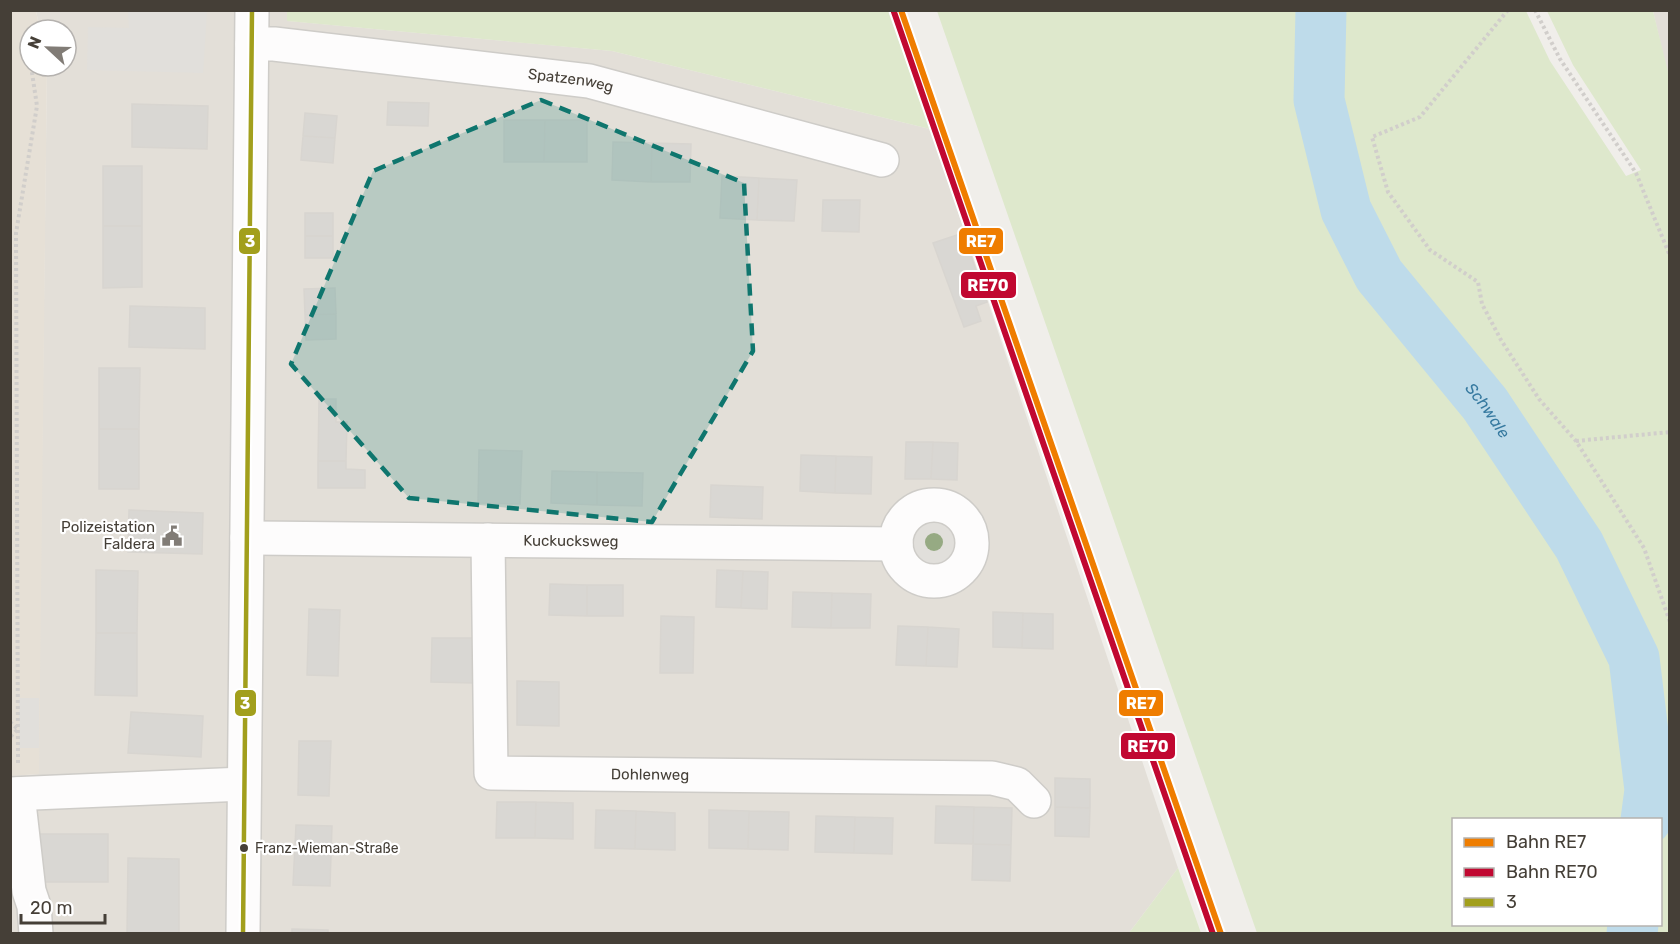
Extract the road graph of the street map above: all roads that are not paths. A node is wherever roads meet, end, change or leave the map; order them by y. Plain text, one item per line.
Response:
1 (252, 10) edge
2 (252, 44) junction
3 (882, 160) dead end
4 (247, 537) junction
5 (488, 540) junction
6 (896, 544) dead end
7 (244, 784) junction
8 (14, 794) edge
9 (1034, 801) dead end
10 (36, 933) edge
11 (243, 933) edge

1 - 2 street
2 - 3 street, Spatzenweg
2 - 4 street
4 - 5 street, Kuckucksweg
4 - 7 street
5 - 6 street, Kuckucksweg
5 - 9 street, Dohlenweg
7 - 8 street
7 - 11 street
8 - 10 street

